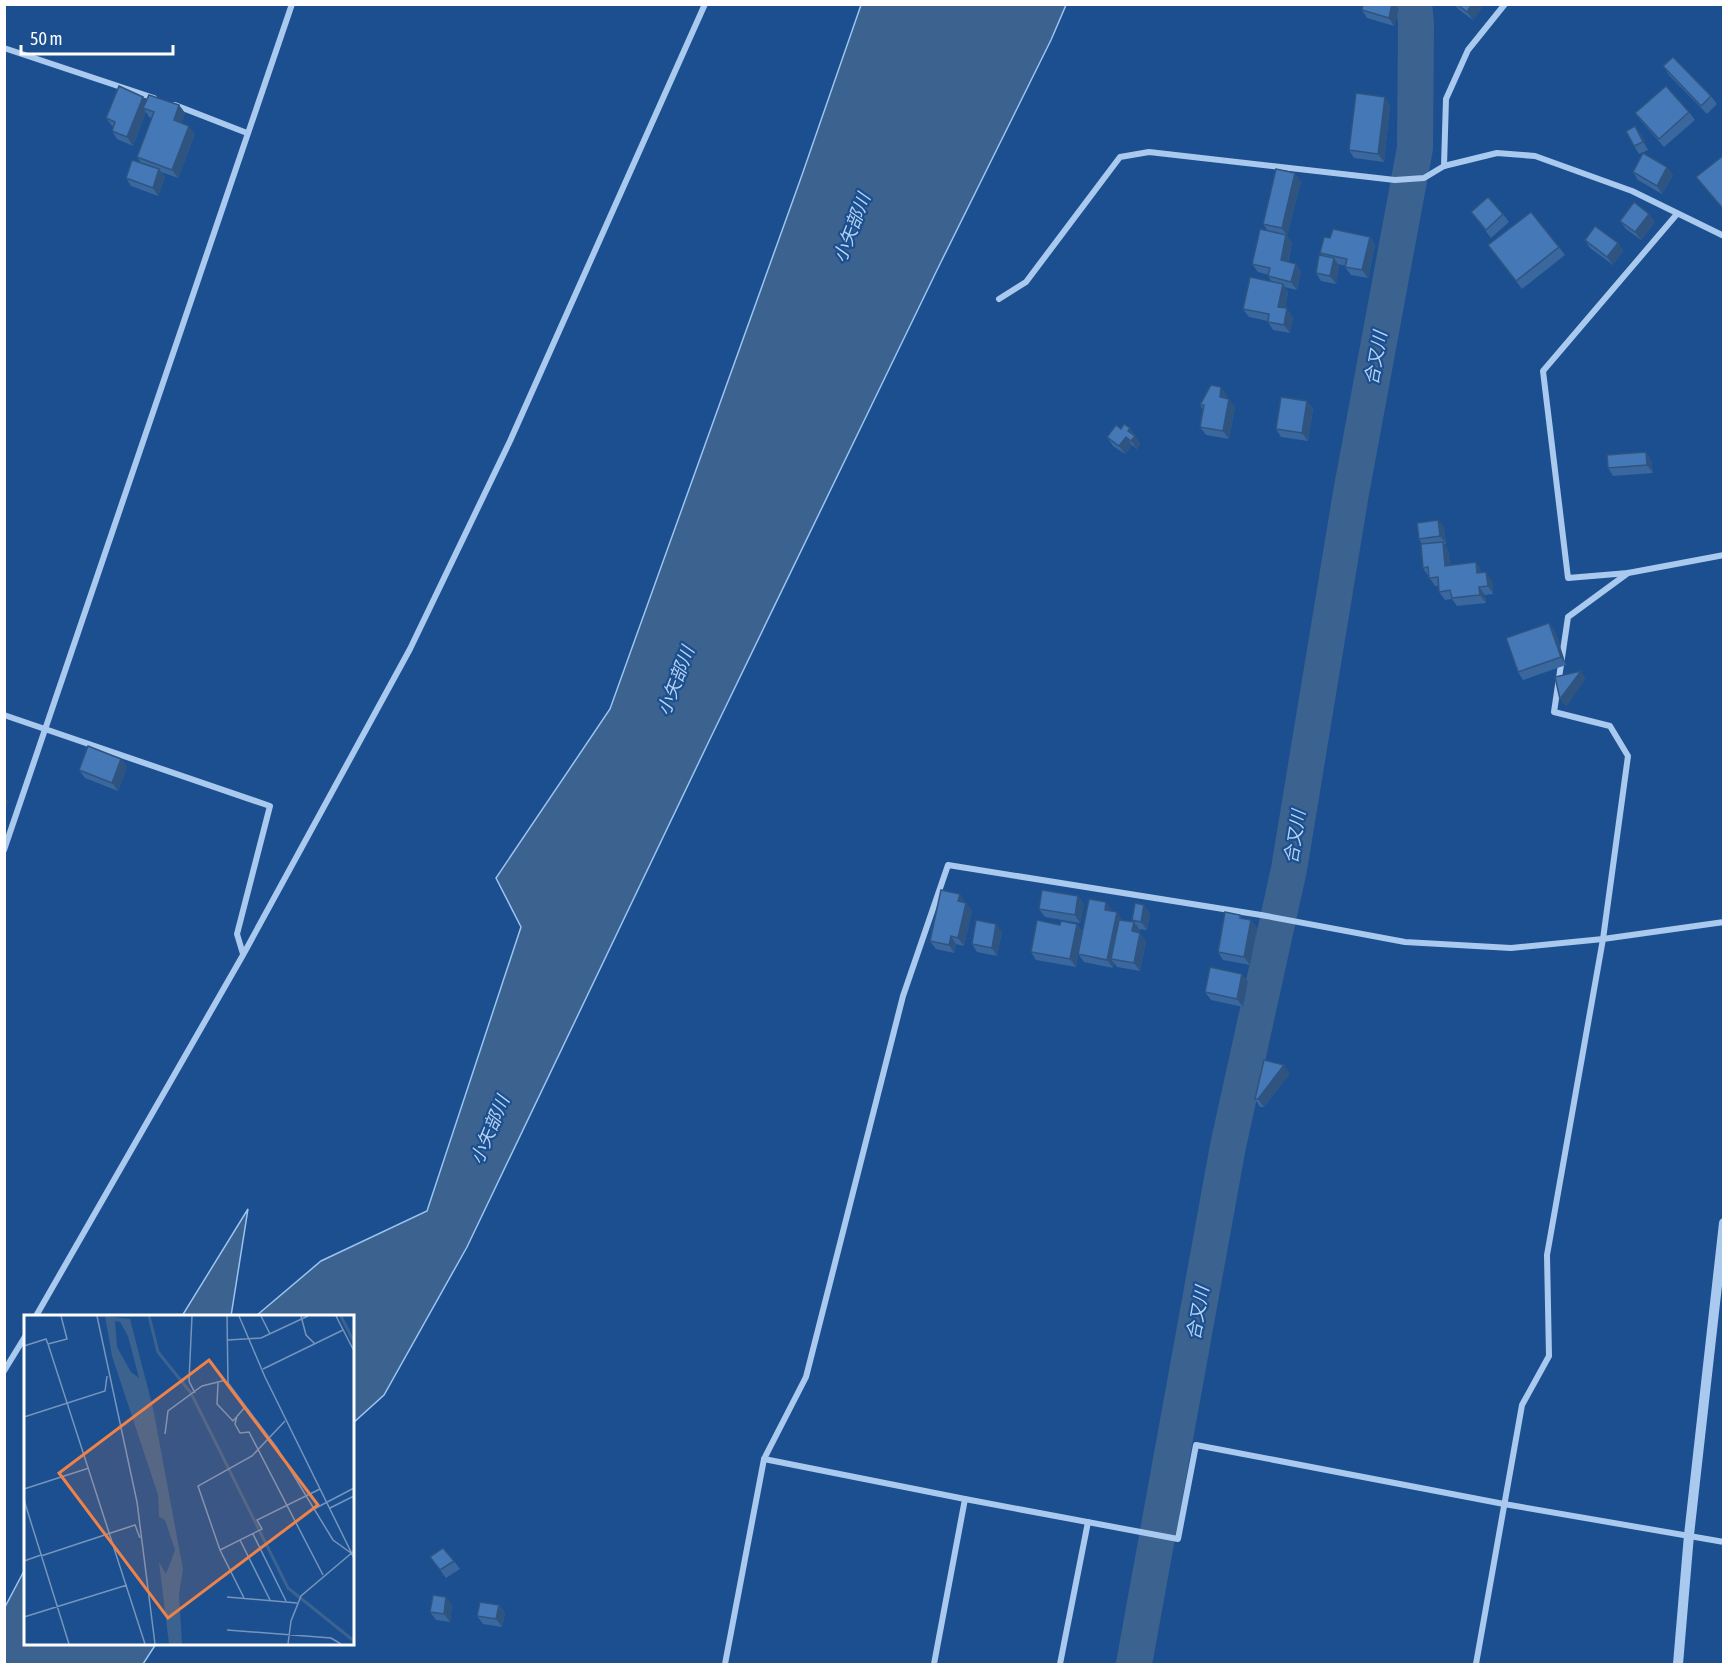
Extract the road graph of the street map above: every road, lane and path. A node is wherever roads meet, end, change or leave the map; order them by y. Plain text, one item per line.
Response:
1 (291, 4) edge
2 (705, 4) edge
3 (1505, 4) edge
4 (4, 48) edge
5 (247, 133) junction
6 (1444, 166) junction
7 (1677, 214) junction
8 (1724, 236) edge
9 (999, 299) dead end
10 (1724, 555) edge
11 (1628, 573) junction
12 (4, 715) edge
13 (47, 729) junction
14 (4, 850) edge
15 (1724, 922) edge
16 (1603, 939) junction
17 (243, 955) junction
18 (1724, 1223) edge
19 (37, 1315) edge
20 (24, 1338) edge
21 (4, 1371) edge
22 (764, 1459) junction
23 (965, 1499) junction
24 (1504, 1504) junction
25 (1088, 1522) junction
26 (1689, 1535) junction
27 (1724, 1542) edge
28 (725, 1665) edge
29 (934, 1665) edge
30 (1060, 1665) edge
31 (1476, 1665) edge
32 (1678, 1665) edge

1 - 5 street
2 - 17 street
3 - 6 street
4 - 5 street
5 - 13 street
6 - 7 street
6 - 9 street
7 - 8 street
7 - 11 street
10 - 11 street
11 - 16 street
12 - 13 street
13 - 14 street
13 - 17 street
15 - 16 street
16 - 22 street
16 - 24 street
17 - 19 street
18 - 26 street
20 - 21 street
22 - 23 street
22 - 28 street
23 - 25 street
23 - 29 street
24 - 25 street
24 - 26 street
24 - 31 street
25 - 30 street
26 - 27 street
26 - 32 street

